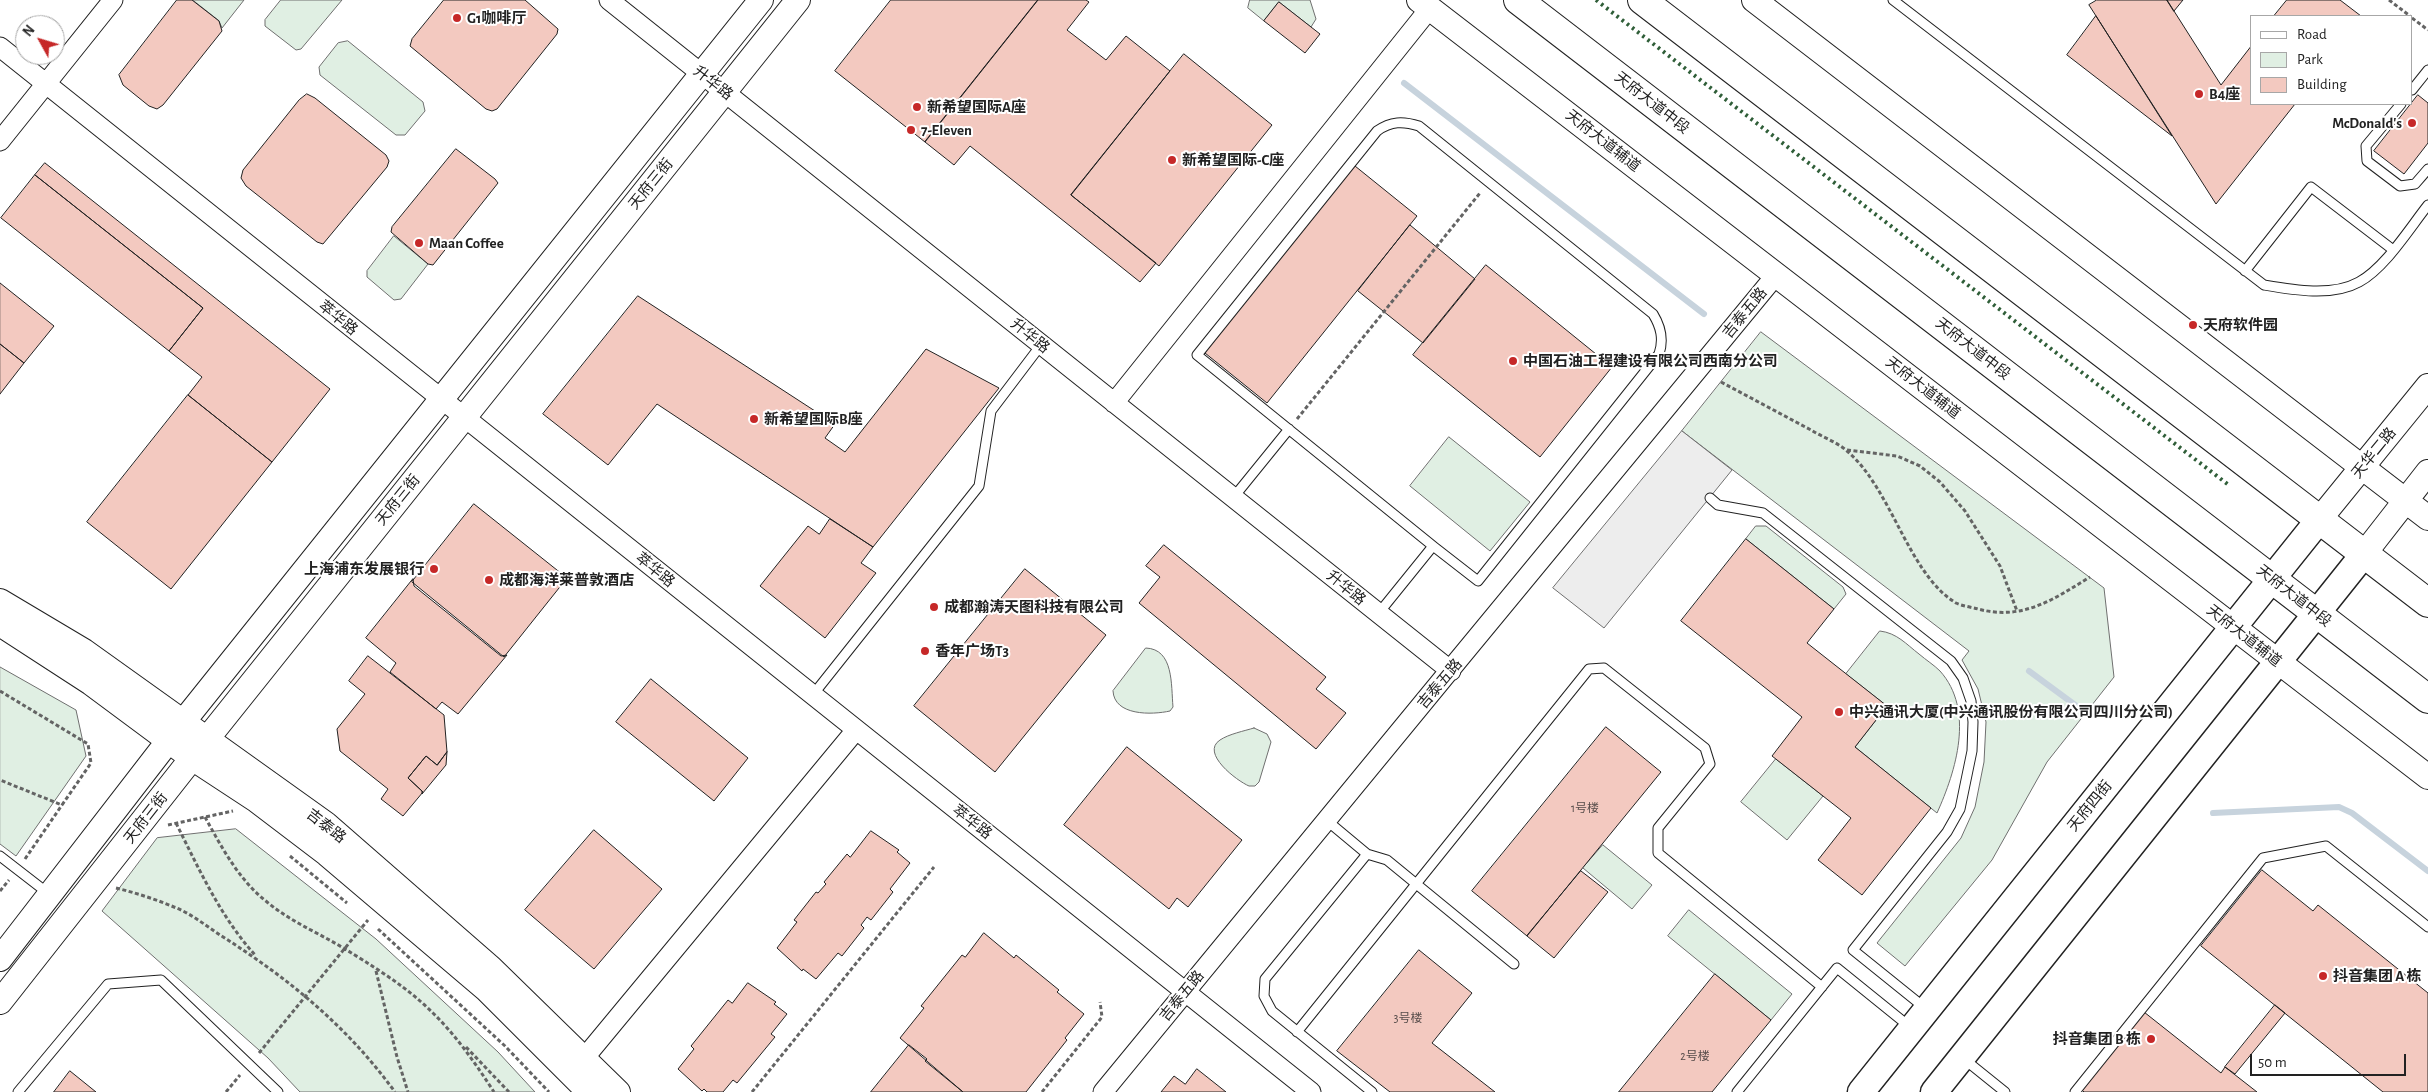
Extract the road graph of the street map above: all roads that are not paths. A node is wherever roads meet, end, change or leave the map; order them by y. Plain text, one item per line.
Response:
1 (114, 0) edge
2 (609, 0) edge
3 (761, 0) edge
4 (798, 0) edge
5 (1518, 0) edge
6 (1642, 0) edge
7 (1754, 0) edge
8 (1893, 0) edge
9 (1424, 4) edge
10 (0, 47) edge
11 (2428, 70) edge
12 (702, 74) junction
13 (46, 85) junction
14 (2413, 89) edge
15 (724, 92) junction
16 (2400, 105) edge
17 (0, 141) edge
18 (2428, 169) edge
19 (2428, 205) edge
20 (2392, 249) junction
21 (2245, 270) junction
22 (1776, 275) junction
23 (1041, 344) junction
24 (2428, 386) edge
25 (441, 400) junction
26 (1114, 403) junction
27 (464, 418) junction
28 (1289, 429) junction
29 (2362, 468) junction
30 (2428, 472) edge
31 (1233, 498) junction
32 (1710, 498) dead end
33 (2406, 501) junction
34 (2428, 518) edge
35 (2319, 520) junction
36 (1432, 546) junction
37 (2364, 554) junction
38 (2271, 578) junction
39 (0, 601) edge
40 (2428, 603) edge
41 (2317, 613) junction
42 (1378, 614) junction
43 (0, 624) edge
44 (2233, 627) junction
45 (2278, 661) junction
46 (1451, 672) junction
47 (812, 696) junction
48 (2428, 698) edge
49 (183, 722) junction
50 (856, 730) junction
51 (207, 739) junction
52 (169, 741) junction
53 (192, 758) junction
54 (2428, 777) edge
55 (1325, 819) junction
56 (1367, 854) junction
57 (0, 856) edge
58 (1416, 883) junction
59 (51, 895) junction
60 (2428, 927) edge
61 (0, 959) edge
62 (1514, 964) dead end
63 (1822, 988) junction
64 (1185, 992) junction
65 (0, 1002) edge
66 (1919, 1019) junction
67 (1297, 1032) junction
68 (1962, 1057) junction
69 (577, 1066) junction
70 (18, 1092) edge
71 (278, 1092) edge
72 (589, 1092) edge
73 (618, 1092) edge
74 (1104, 1092) edge
75 (1311, 1092) edge
76 (1372, 1092) edge
77 (1737, 1092) edge
78 (1861, 1092) edge
79 (1934, 1092) edge
80 (2005, 1092) edge
81 (2075, 1092) edge

1 - 13 street
2 - 12 street, 升华路
3 - 12 street, 天府三街
4 - 15 street, 天府三街
5 - 38 main road, 天府大道中段
6 - 35 main road
7 - 29 street
8 - 21 lane
9 - 22 street, 天府大道辅道
9 - 26 street
10 - 13 street, 萃华路
11 - 14 lane
12 - 15 street, 升华路
12 - 25 street, 天府三街
13 - 17 street
13 - 25 street, 萃华路
15 - 23 street, 升华路
15 - 27 street, 天府三街
16 - 18 lane
19 - 20 lane
20 - 21 lane
20 - 21 lane
22 - 44 street, 天府大道辅道
22 - 46 street, 吉泰五路
23 - 26 street, 升华路
23 - 47 lane
24 - 29 street, 天华二路
25 - 27 street, 萃华路
25 - 49 street, 天府三街
26 - 31 street, 升华路
27 - 47 street, 萃华路
27 - 51 street, 天府三街
28 - 31 lane
28 - 36 lane
28 - 36 lane
29 - 33 street
29 - 35 street, 天华二路
30 - 33 street
31 - 42 street, 升华路
32 - 66 lane
33 - 34 street
33 - 37 street
35 - 37 main road
35 - 38 main road, 天府四街
36 - 42 lane
37 - 40 main road
37 - 41 main road
38 - 41 main road, 天府大道中段
38 - 44 main road, 天府四街
39 - 49 street, 吉泰路
41 - 45 main road
41 - 48 main road, 天府大道中段
42 - 46 street, 升华路
43 - 52 street, 吉泰路
44 - 45 street, 天府大道辅道
44 - 66 main road, 天府四街
45 - 54 street, 天府大道辅道
45 - 68 main road
46 - 55 street, 吉泰五路
47 - 50 street, 萃华路
49 - 51 street, 吉泰路
49 - 52 street, 天府三街
50 - 64 street, 萃华路
50 - 69 street
51 - 53 street, 天府三街
51 - 69 street, 吉泰路
52 - 53 street, 吉泰路
52 - 59 street, 天府三街
53 - 65 street, 天府三街
53 - 69 street, 吉泰路
55 - 56 lane
55 - 64 street, 吉泰五路
56 - 58 lane
56 - 67 lane
57 - 59 lane
58 - 62 lane
58 - 63 lane
58 - 67 lane
59 - 61 street, 天府三街
60 - 81 lane
63 - 66 lane
63 - 77 lane
64 - 74 street, 吉泰五路
64 - 75 street, 萃华路
66 - 78 main road, 天府四街
67 - 76 lane
68 - 79 main road
68 - 80 lane
69 - 72 street, 吉泰路
69 - 73 street, 吉泰路
70 - 71 lane

